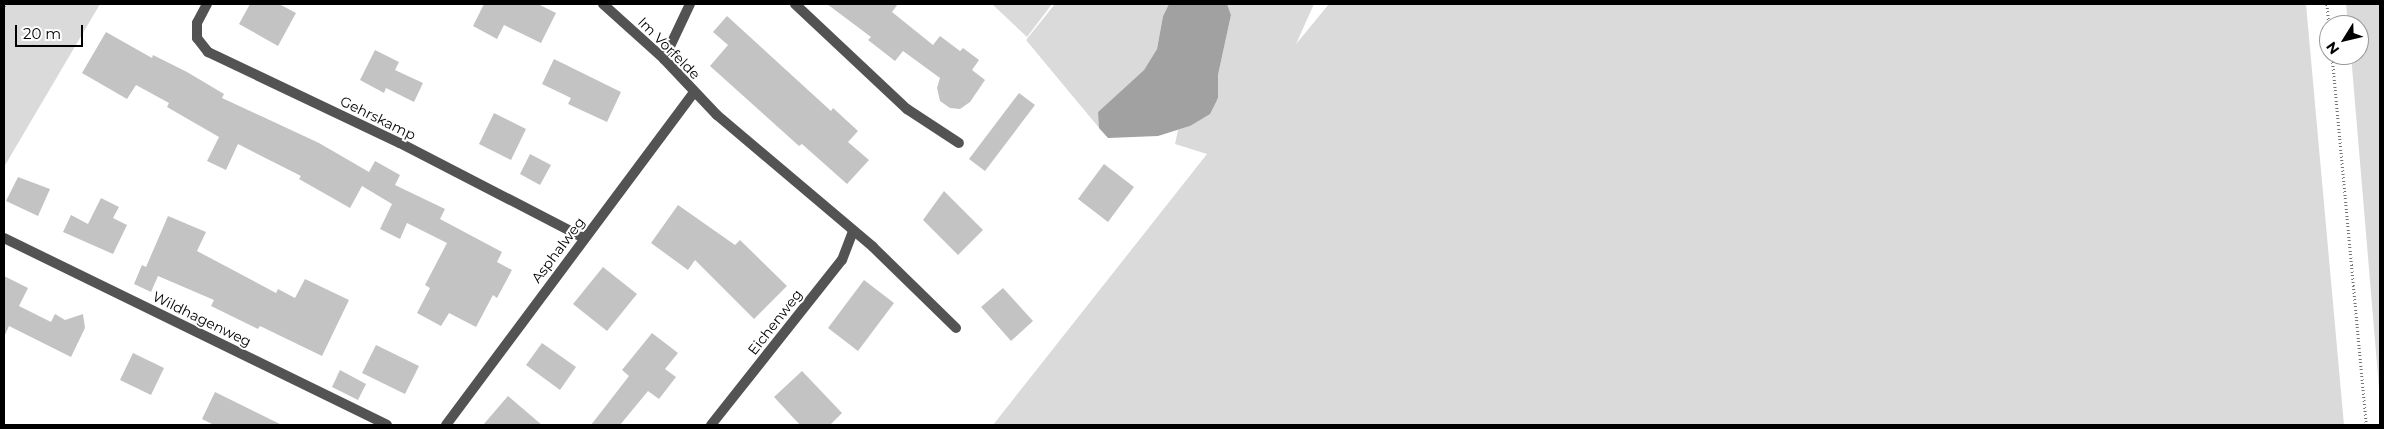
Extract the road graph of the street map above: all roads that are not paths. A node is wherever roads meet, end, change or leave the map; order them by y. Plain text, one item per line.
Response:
1 (207, 4) edge
2 (603, 4) edge
3 (690, 4) edge
4 (795, 4) edge
5 (664, 59) junction
6 (694, 92) junction
7 (959, 143) dead end
8 (853, 230) junction
9 (4, 238) edge
10 (584, 238) junction
11 (956, 328) dead end
12 (387, 425) edge
13 (446, 425) edge
14 (711, 425) edge

1 - 10 street, Gehrskamp
2 - 5 street, Im Vorfelde
3 - 5 street
4 - 7 street
5 - 6 street, Im Vorfelde
6 - 8 street
6 - 10 street, Asphalweg
8 - 11 street
8 - 14 street, Eichenweg
9 - 12 street, Wildhagenweg
10 - 13 street, Asphalweg

